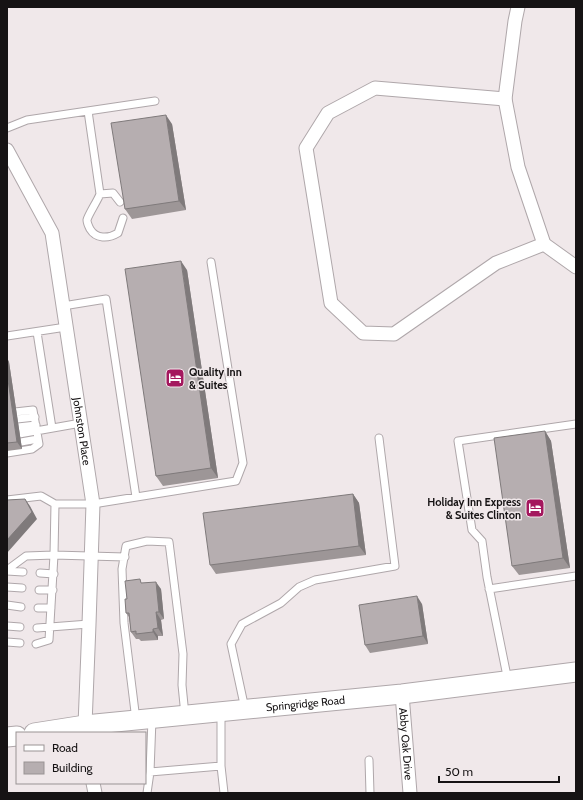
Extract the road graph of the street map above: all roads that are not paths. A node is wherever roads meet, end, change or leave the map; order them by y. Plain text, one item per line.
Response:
1 (518, 7) edge
2 (505, 99) junction
3 (155, 101) dead end
4 (88, 111) junction
5 (7, 128) edge
6 (7, 150) edge
7 (100, 194) junction
8 (120, 202) edge
9 (123, 218) edge
10 (544, 244) junction
11 (211, 262) dead end
12 (576, 267) edge
13 (63, 306) junction
14 (66, 327) junction
15 (37, 332) junction
16 (7, 336) edge
17 (16, 416) dead end
18 (80, 423) junction
19 (576, 424) edge
20 (36, 428) junction
21 (52, 428) junction
22 (19, 431) dead end
23 (379, 438) dead end
24 (21, 442) dead end
25 (7, 453) edge
26 (136, 497) junction
27 (7, 500) edge
28 (55, 504) junction
29 (93, 504) junction
30 (54, 555) junction
31 (92, 556) junction
32 (124, 557) junction
33 (7, 570) edge
34 (23, 572) dead end
35 (40, 573) dead end
36 (54, 574) junction
37 (576, 576) edge
38 (7, 587) edge
39 (22, 588) dead end
40 (489, 589) junction
41 (39, 590) dead end
42 (53, 590) junction
43 (7, 605) edge
44 (21, 607) dead end
45 (38, 608) dead end
46 (51, 608) junction
47 (89, 624) junction
48 (7, 626) edge
49 (20, 627) dead end
50 (37, 628) dead end
51 (50, 628) junction
52 (7, 642) edge
53 (20, 643) dead end
54 (36, 644) dead end
55 (576, 672) edge
56 (508, 681) junction
57 (402, 694) junction
58 (245, 710) junction
59 (221, 712) junction
60 (185, 715) junction
61 (144, 719) junction
62 (85, 729) edge
63 (47, 732) edge
64 (145, 732) edge
65 (146, 737) edge
66 (369, 760) dead end
67 (221, 766) junction
68 (150, 772) junction
69 (147, 793) edge
70 (224, 793) edge
71 (370, 793) edge
72 (410, 793) edge

1 - 2 street
2 - 10 street
2 - 10 street
3 - 4 lane
4 - 5 lane
4 - 7 lane
6 - 13 street, Johnston Place
7 - 8 lane
7 - 9 lane
10 - 12 street
11 - 26 lane
13 - 14 street, Johnston Place
13 - 26 lane
14 - 15 lane
14 - 18 street, Johnston Place
15 - 16 lane
15 - 21 lane
17 - 20 lane
18 - 21 lane
18 - 29 street, Johnston Place
19 - 40 lane
20 - 21 lane
20 - 22 lane
20 - 24 lane
20 - 25 lane
23 - 58 lane
26 - 29 lane
27 - 28 lane
28 - 29 lane
28 - 30 lane
29 - 31 street, Johnston Place
30 - 31 lane
30 - 33 lane
30 - 36 lane
31 - 32 lane
31 - 47 street, Johnston Place
32 - 60 lane
32 - 61 lane
33 - 34 lane
35 - 36 lane
36 - 42 lane
37 - 40 lane
38 - 39 lane
40 - 56 lane
41 - 42 lane
42 - 46 lane
43 - 44 lane
45 - 46 lane
46 - 51 lane
47 - 51 lane
47 - 62 street, Johnston Place
48 - 49 lane
50 - 51 lane
51 - 54 lane
52 - 53 lane
55 - 56 main road, Springridge Road
56 - 57 main road, Springridge Road
57 - 58 main road, Springridge Road
57 - 72 street, Abby Oak Drive
58 - 59 main road, Springridge Road
59 - 60 main road, Springridge Road
59 - 67 lane
60 - 61 main road, Springridge Road
61 - 62 main road, Springridge Road
61 - 64 lane
62 - 63 main road, Springridge Road
65 - 68 lane
66 - 71 lane
67 - 68 lane
67 - 70 lane
68 - 69 lane

